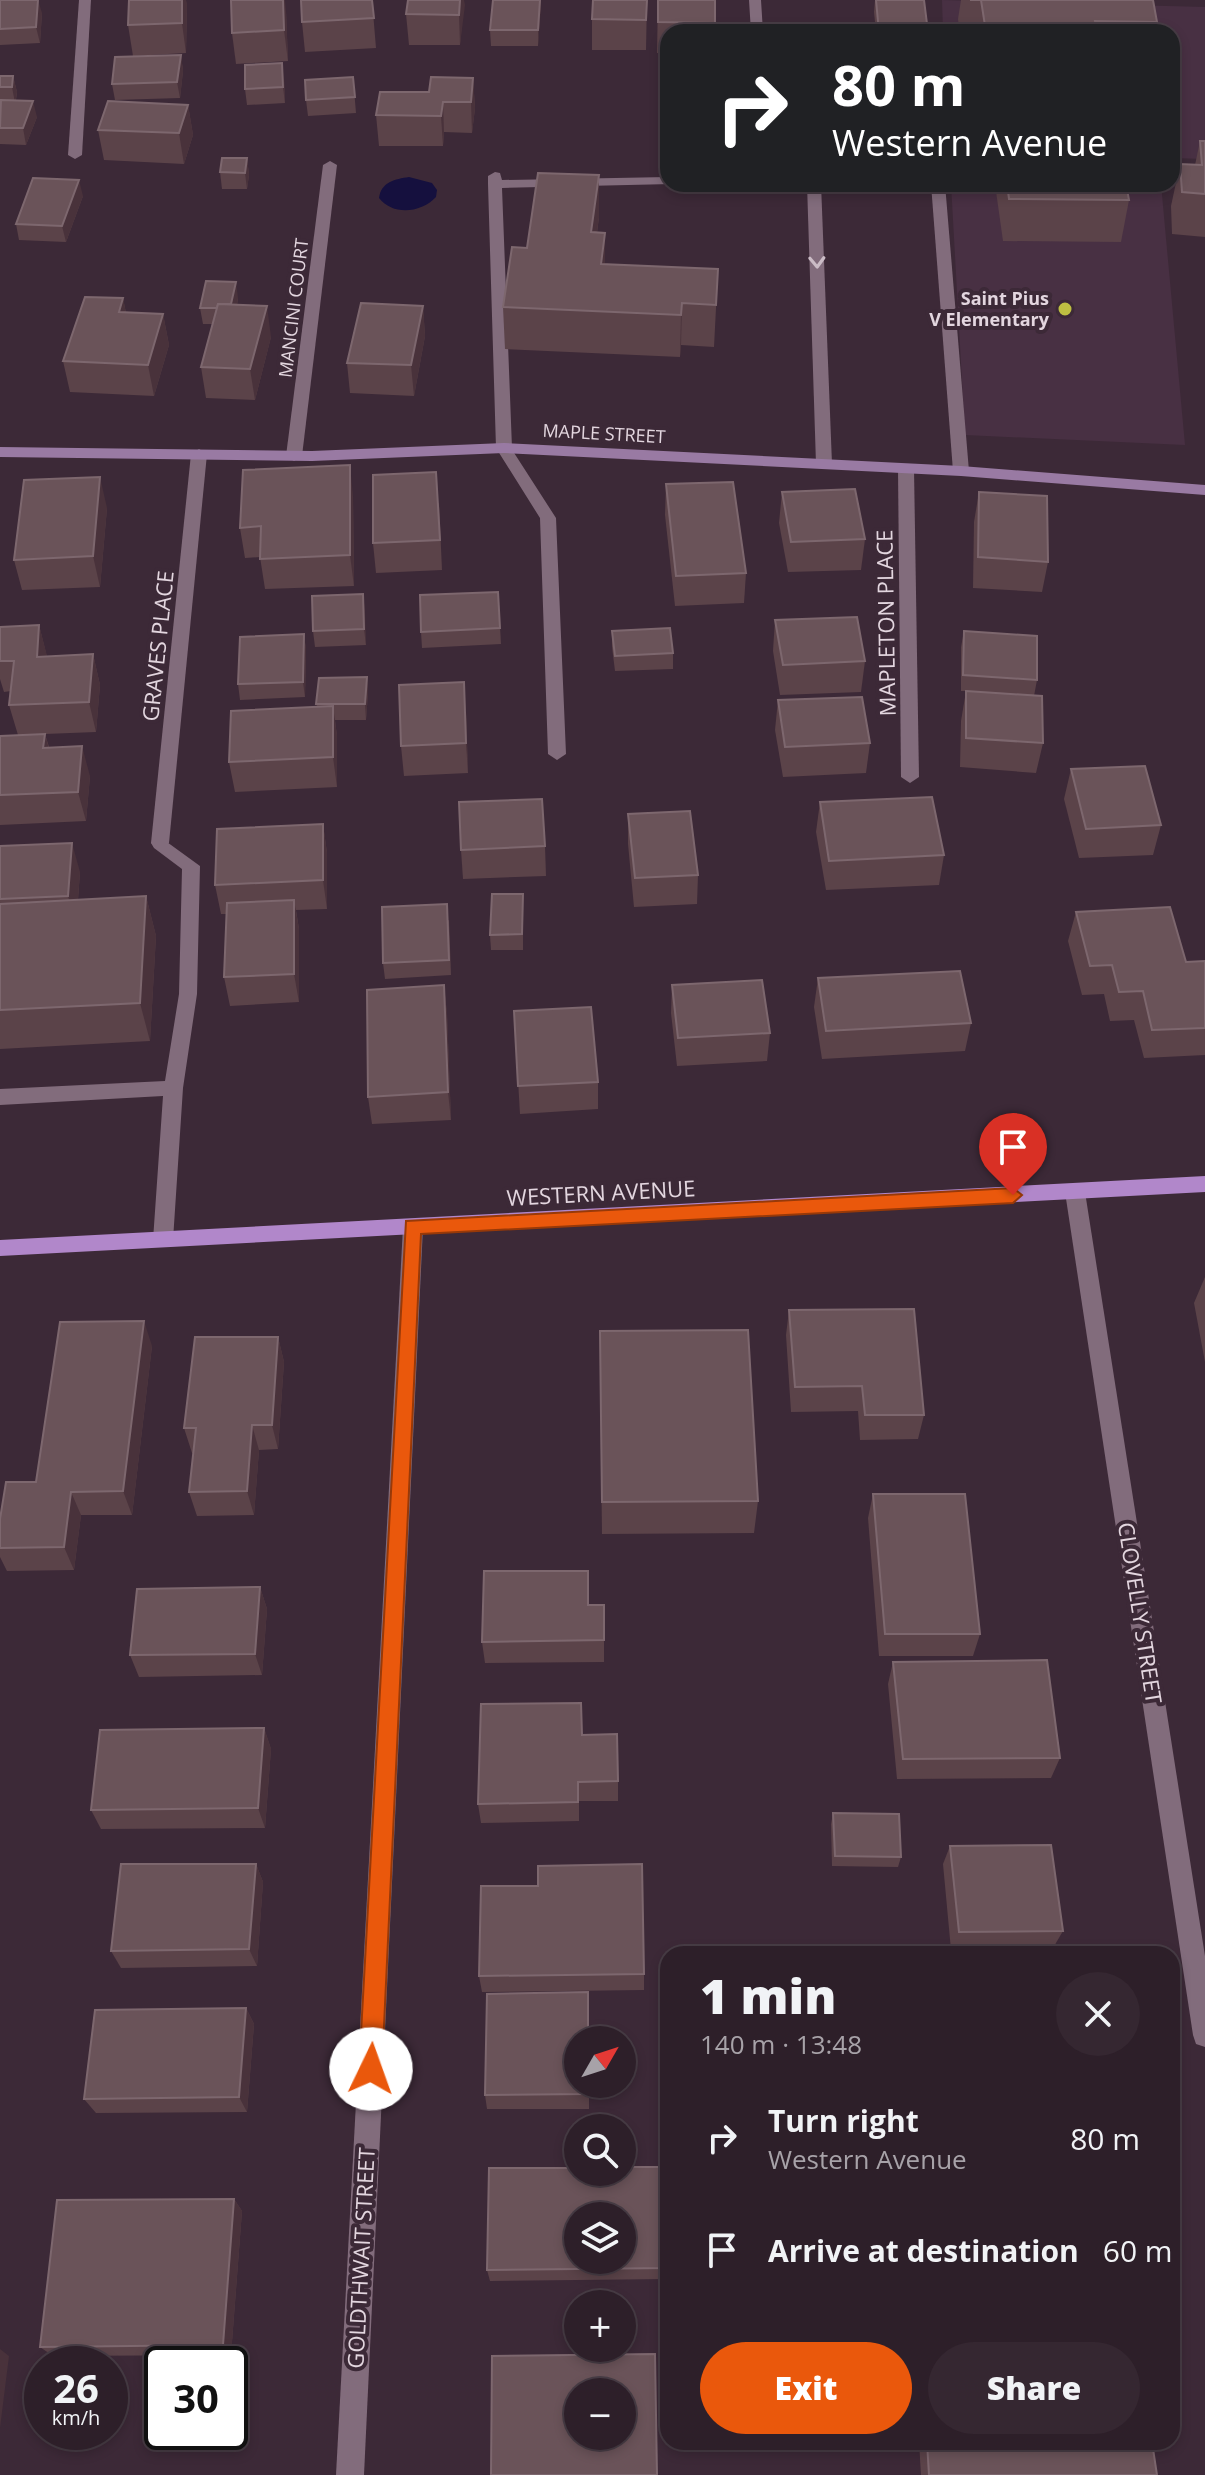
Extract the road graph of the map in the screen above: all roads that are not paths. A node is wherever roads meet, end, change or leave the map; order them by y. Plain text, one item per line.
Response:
1 (85, 0) edge
2 (755, 0) edge
3 (756, 24) edge
4 (75, 155) dead end
5 (330, 165) dead end
6 (660, 181) edge
7 (814, 192) edge
8 (939, 192) edge
9 (504, 448) junction
10 (0, 452) edge
11 (199, 454) junction
12 (294, 456) junction
13 (824, 464) junction
14 (906, 469) junction
15 (961, 471) junction
16 (1205, 490) edge
17 (557, 754) dead end
18 (910, 777) dead end
19 (173, 1088) junction
20 (0, 1097) edge
21 (1205, 1184) edge
22 (1075, 1192) junction
23 (413, 1227) junction
24 (163, 1240) junction
25 (0, 1248) edge
26 (1205, 2035) edge
27 (350, 2475) edge

1 - 4 street
2 - 3 street
5 - 12 street, MANCINI COURT
6 - 9 street
7 -> 13 street
8 - 15 street
9 - 12 street, MAPLE STREET
9 - 13 street, MAPLE STREET
9 - 17 street
10 - 11 street, MAPLE STREET
11 - 12 street, MAPLE STREET
11 - 19 street, GRAVES PLACE
13 - 14 street, MAPLE STREET
14 - 15 street, MAPLE STREET
14 - 18 street, MAPLETON PLACE
15 - 16 street, MAPLE STREET
19 - 20 street
19 - 24 street
21 - 22 main road, WESTERN AVENUE
22 - 23 main road, WESTERN AVENUE
22 - 26 street, CLOVELLY STREET
23 - 24 main road, WESTERN AVENUE
23 - 27 street, GOLDTHWAIT STREET
24 - 25 main road, WESTERN AVENUE

